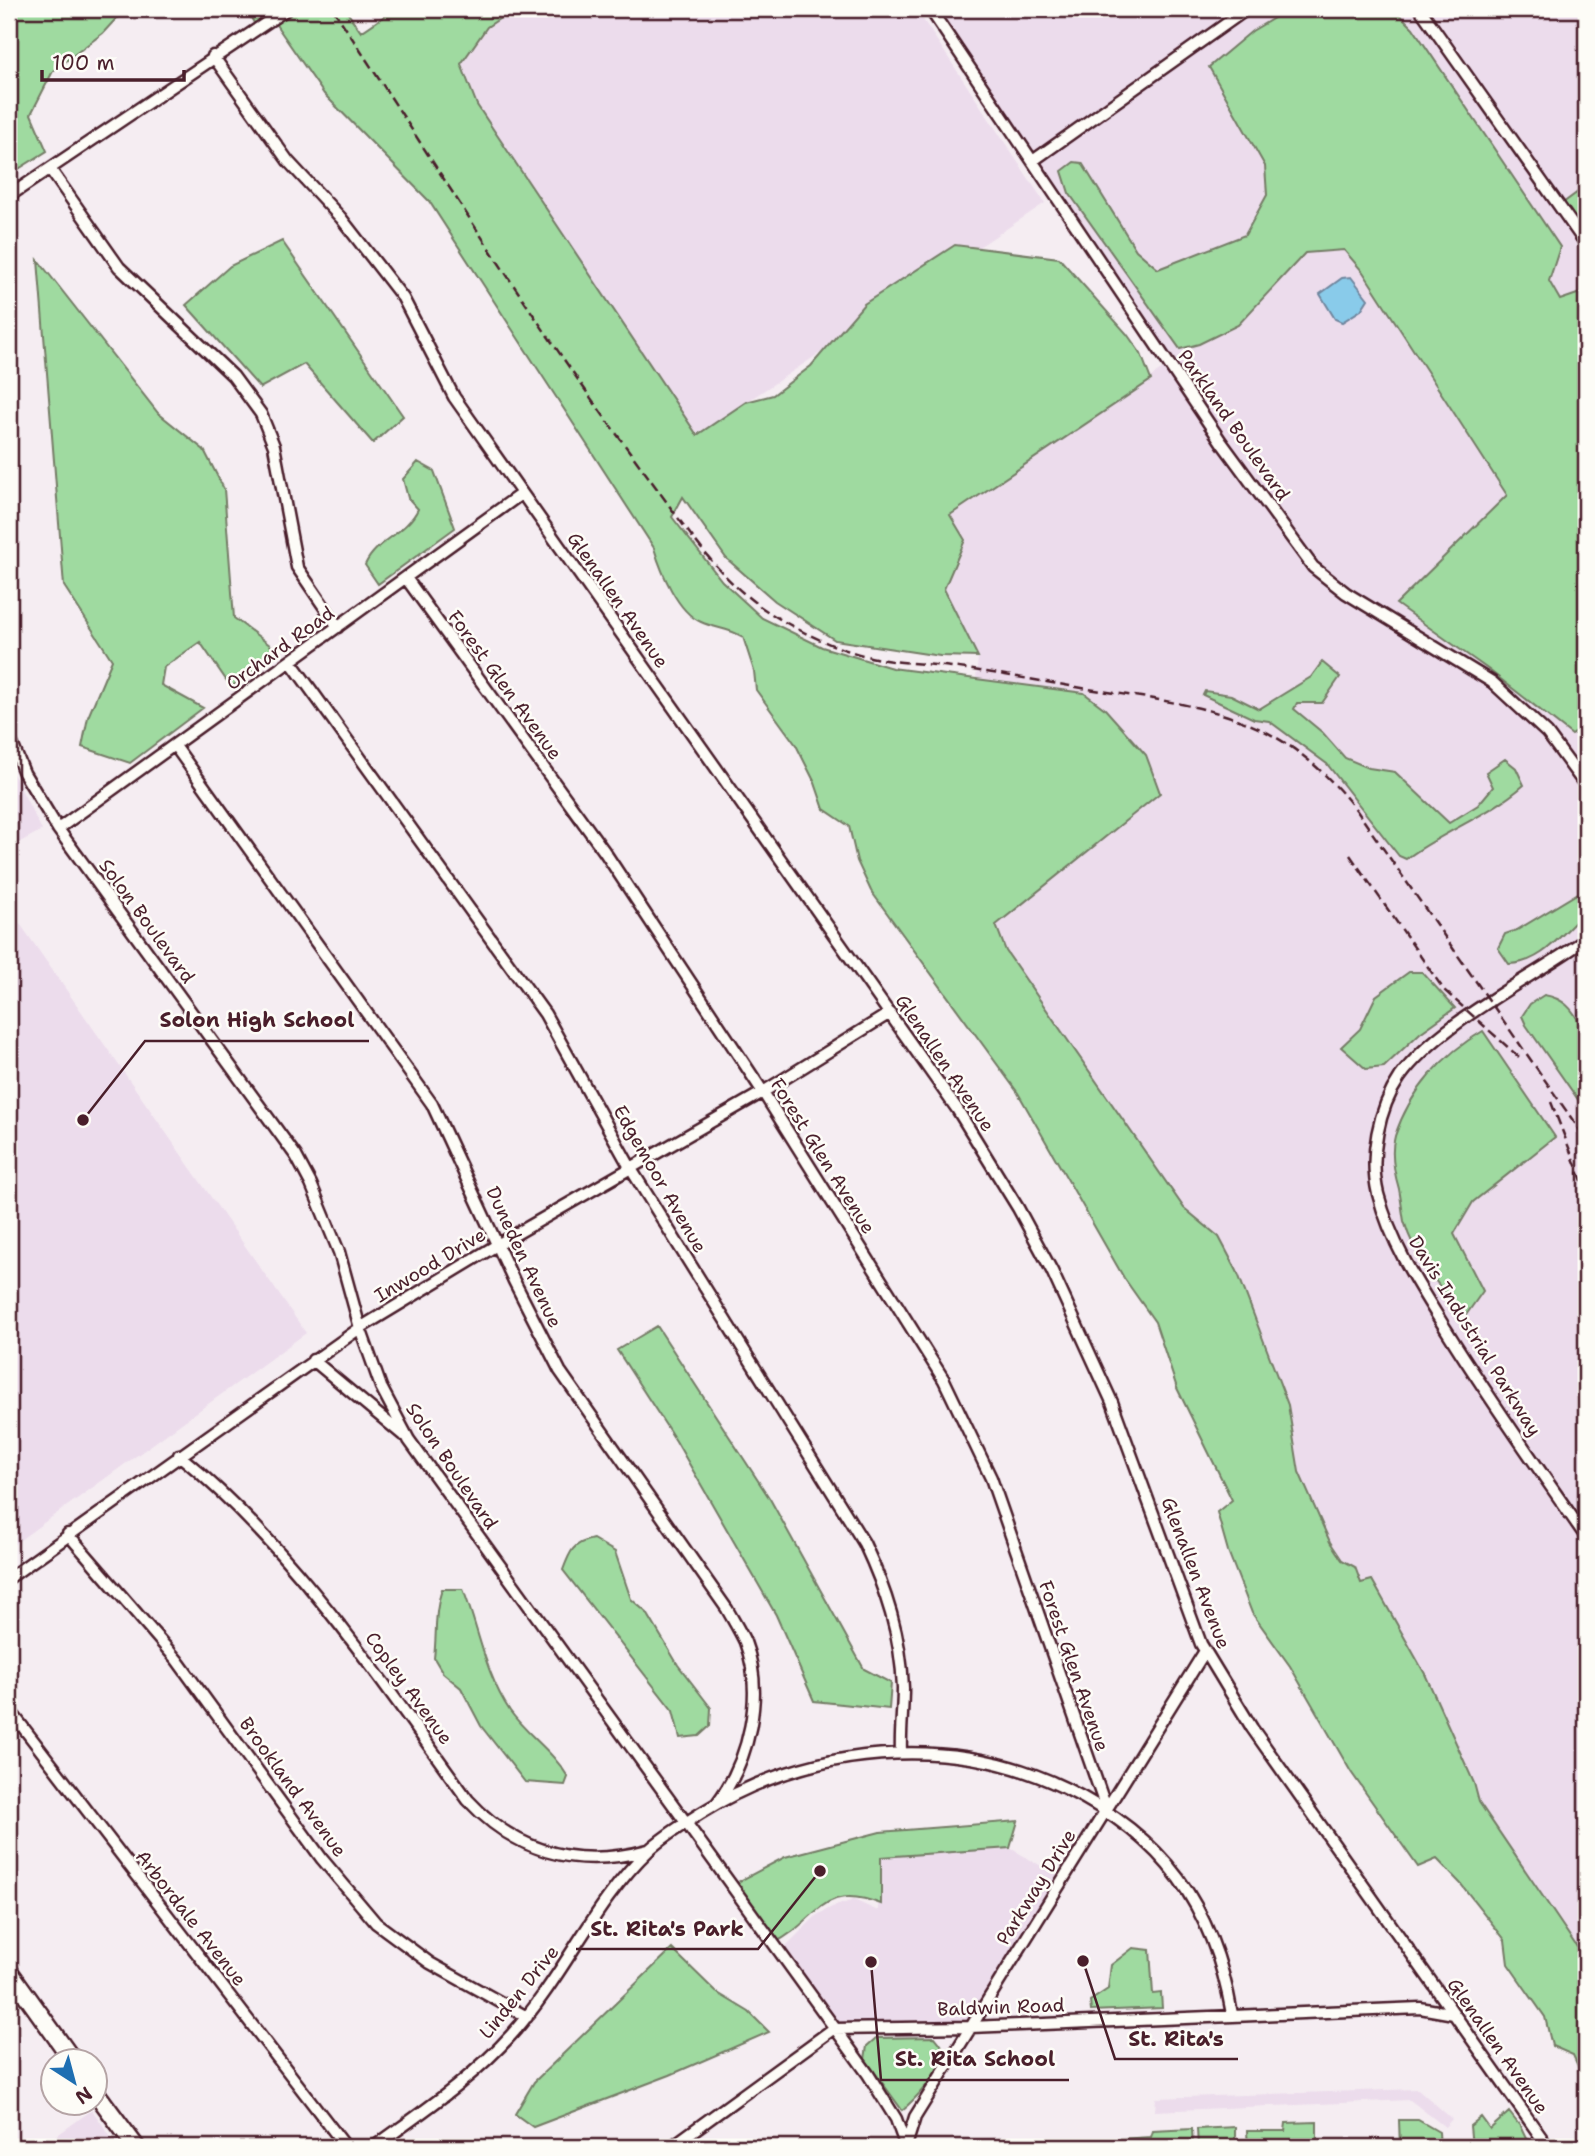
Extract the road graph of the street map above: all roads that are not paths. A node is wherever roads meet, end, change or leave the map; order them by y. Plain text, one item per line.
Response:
1 (287, 9) edge
2 (930, 9) edge
3 (1247, 9) edge
4 (1420, 9) edge
5 (213, 56) junction
6 (1034, 160) junction
7 (50, 169) junction
8 (9, 197) edge
9 (1586, 244) edge
10 (521, 494) junction
11 (406, 578) junction
12 (338, 627) junction
13 (291, 662) junction
14 (9, 736) edge
15 (175, 746) junction
16 (1586, 786) edge
17 (58, 829) junction
18 (1586, 939) edge
19 (890, 1013) junction
20 (763, 1092) junction
21 (631, 1169) junction
22 (497, 1245) junction
23 (360, 1328) junction
24 (313, 1360) junction
25 (409, 1440) junction
26 (179, 1455) junction
27 (68, 1535) junction
28 (1586, 1537) edge
29 (9, 1578) edge
30 (1205, 1651) junction
31 (9, 1709) edge
32 (901, 1753) junction
33 (717, 1803) junction
34 (1106, 1808) junction
35 (685, 1823) junction
36 (649, 1850) junction
37 (9, 1971) edge
38 (1232, 2014) junction
39 (1454, 2014) junction
40 (527, 2017) junction
41 (970, 2027) junction
42 (833, 2029) junction
43 (64, 2048) edge
44 (108, 2109) edge
45 (136, 2147) edge
46 (346, 2147) edge
47 (374, 2147) edge
48 (671, 2147) edge
49 (906, 2147) edge
50 (1548, 2147) edge

1 - 5 street
2 - 6 street, Parkland Boulevard
3 - 6 street
4 - 9 street
5 - 7 street
5 - 10 street, Glenallen Avenue
6 - 16 street, Parkland Boulevard
7 - 8 street
7 - 12 street
10 - 11 street, Orchard Road
10 - 19 street, Glenallen Avenue
11 - 12 street, Orchard Road
11 - 20 street, Forest Glen Avenue
12 - 13 street, Orchard Road
13 - 15 street, Orchard Road
13 - 21 street, Edgemoor Avenue
14 - 17 street, Solon Boulevard
15 - 17 street, Orchard Road
15 - 22 street, Duneden Avenue
17 - 23 street, Solon Boulevard
18 - 28 street, Davis Industrial Parkway
19 - 20 street, Inwood Drive
19 - 30 street, Glenallen Avenue
20 - 21 street, Inwood Drive
20 - 34 street, Forest Glen Avenue
21 - 22 street, Inwood Drive
21 - 32 street, Edgemoor Avenue
22 - 23 street, Inwood Drive
22 - 33 street, Duneden Avenue
23 - 24 street, Inwood Drive
23 - 25 street, Solon Boulevard
24 - 25 street
24 - 26 street, Inwood Drive
25 - 35 street, Solon Boulevard
26 - 27 street, Inwood Drive
26 - 36 street, Copley Avenue
27 - 29 street, Inwood Drive
27 - 40 street, Brookland Avenue
30 - 34 street, Parkway Drive
30 - 39 street, Glenallen Avenue
31 - 46 street, Arbordale Avenue
32 - 33 street, Linden Drive
32 - 34 street, Linden Drive
33 - 35 street, Linden Drive
34 - 38 street, Linden Drive
34 - 41 street, Parkway Drive
35 - 36 street, Linden Drive
35 - 42 street, Solon Boulevard
36 - 40 street, Linden Drive
37 - 43 main road
38 - 39 street, Baldwin Road
38 - 41 street, Baldwin Road
39 - 50 street, Glenallen Avenue
40 - 47 street, Linden Drive
41 - 42 street, Baldwin Road
41 - 49 street, Parkway Drive
42 - 48 street
42 - 49 street, Solon Boulevard
44 - 45 main road

